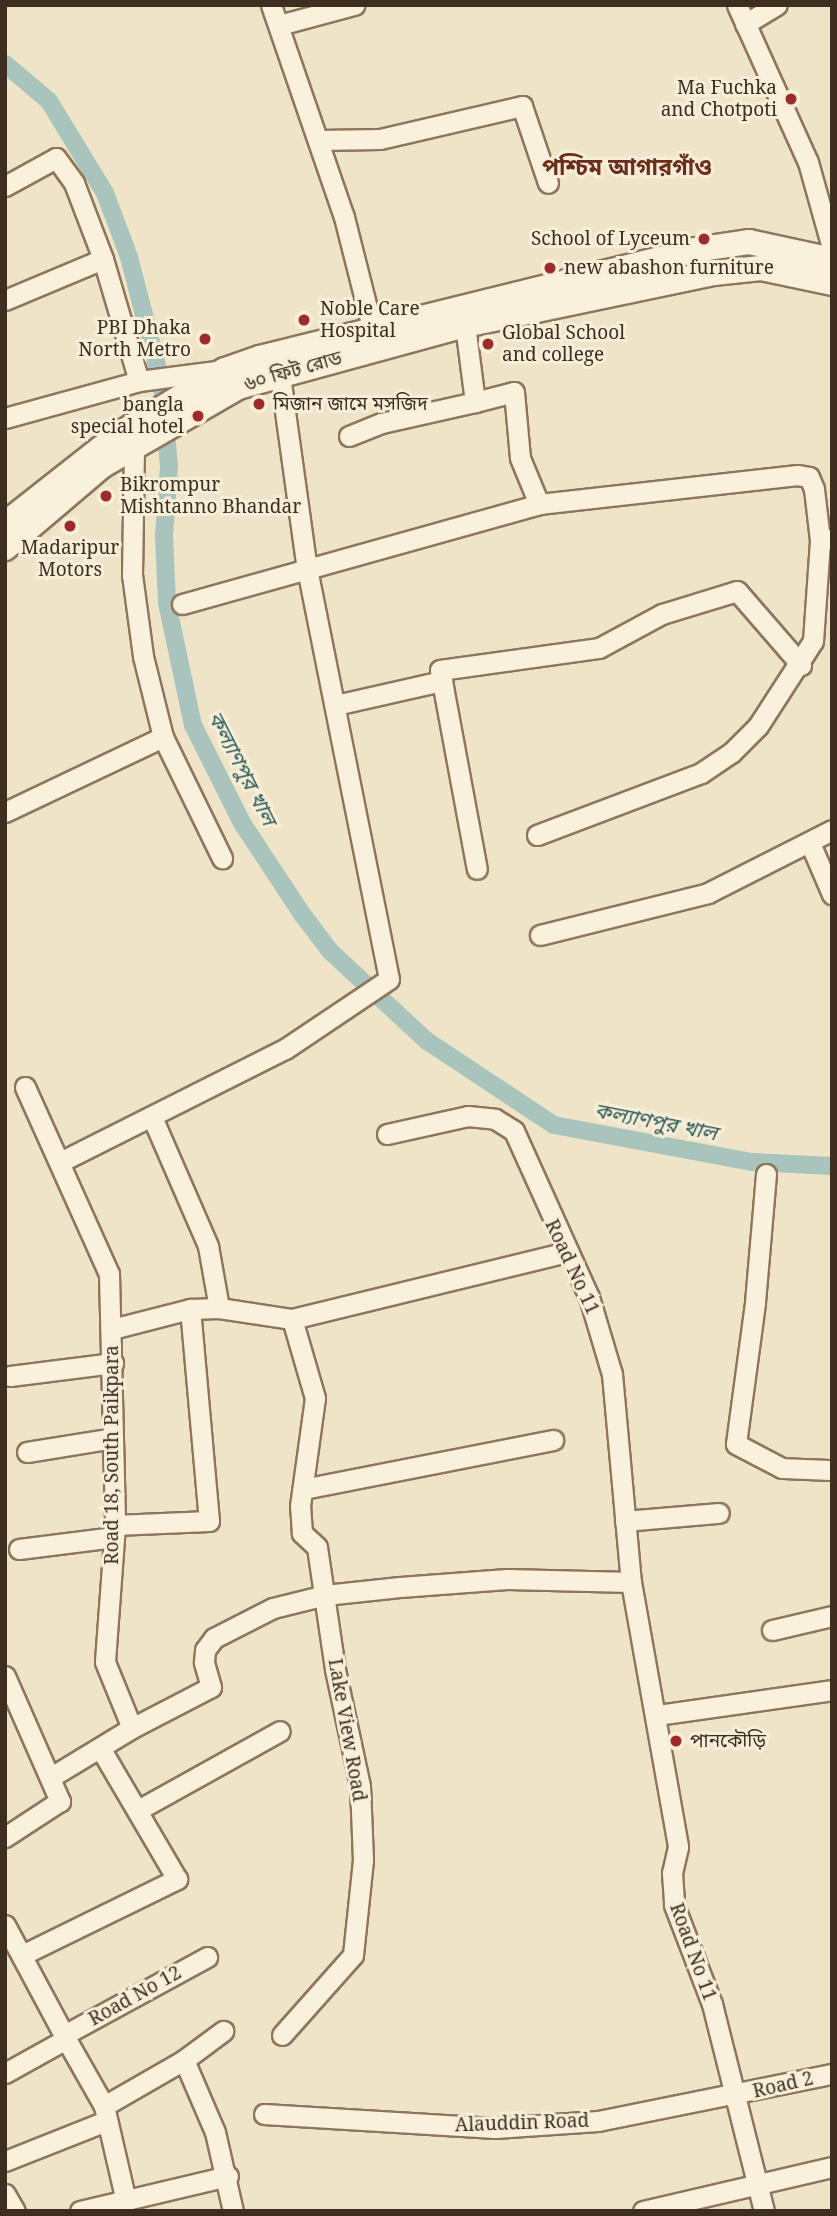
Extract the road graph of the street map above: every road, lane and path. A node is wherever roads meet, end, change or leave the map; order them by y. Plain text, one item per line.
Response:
1 (271, 5) edge
2 (354, 5) edge
3 (737, 5) edge
4 (777, 5) edge
5 (745, 24) junction
6 (279, 25) junction
7 (319, 140) junction
8 (548, 183) dead end
9 (6, 185) edge
10 (832, 248) edge
11 (103, 259) junction
12 (832, 260) edge
13 (832, 283) edge
14 (5, 300) edge
15 (465, 325) junction
16 (372, 328) junction
17 (280, 375) junction
18 (141, 381) junction
19 (188, 393) junction
20 (475, 402) junction
21 (5, 418) edge
22 (141, 435) junction
23 (349, 436) dead end
24 (539, 504) junction
25 (5, 524) edge
26 (826, 540) edge
27 (5, 548) edge
28 (307, 569) junction
29 (182, 604) dead end
30 (801, 665) junction
31 (442, 681) junction
32 (336, 705) junction
33 (163, 737) junction
34 (5, 813) edge
35 (832, 830) edge
36 (537, 835) dead end
37 (810, 844) junction
38 (222, 858) dead end
39 (477, 869) dead end
40 (832, 894) edge
41 (540, 935) dead end
42 (25, 1087) dead end
43 (152, 1117) junction
44 (387, 1134) dead end
45 (60, 1162) junction
46 (766, 1174) dead end
47 (566, 1252) junction
48 (219, 1308) junction
49 (190, 1309) junction
50 (292, 1319) junction
51 (112, 1329) junction
52 (113, 1363) junction
53 (10, 1376) dead end
54 (113, 1438) junction
55 (553, 1440) dead end
56 (27, 1452) dead end
57 (832, 1470) edge
58 (303, 1489) junction
59 (719, 1513) dead end
60 (625, 1521) junction
61 (114, 1531) junction
62 (19, 1549) dead end
63 (631, 1582) junction
64 (326, 1595) junction
65 (832, 1616) edge
66 (772, 1630) dead end
67 (5, 1676) edge
68 (832, 1690) edge
69 (657, 1715) junction
70 (132, 1728) junction
71 (280, 1731) dead end
72 (100, 1748) junction
73 (51, 1777) junction
74 (138, 1810) junction
75 (5, 1837) edge
76 (5, 1924) edge
77 (22, 1955) junction
78 (207, 1957) dead end
79 (223, 2031) dead end
80 (282, 2035) dead end
81 (65, 2037) junction
82 (184, 2060) junction
83 (5, 2073) edge
84 (832, 2074) edge
85 (735, 2097) junction
86 (105, 2113) junction
87 (264, 2114) dead end
88 (5, 2161) edge
89 (832, 2167) edge
90 (228, 2176) junction
91 (758, 2186) junction
92 (5, 2194) edge
93 (126, 2201) junction
94 (15, 2211) edge
95 (80, 2211) edge
96 (233, 2211) edge
97 (643, 2211) edge
98 (764, 2211) edge

1 - 6 street
2 - 6 street
3 - 5 street
4 - 5 street
5 - 10 street
6 - 7 street
7 - 8 street
7 - 16 street
9 - 11 street
11 - 14 street
11 - 18 street
12 - 16 street, ৬০ ফিট রোড
13 - 15 street, ৬০ ফিট রোড
15 - 17 street, ৬০ ফিট রোড
15 - 20 street
16 - 19 street, ৬০ ফিট রোড
17 - 19 street, ৬০ ফিট রোড
17 - 28 street
18 - 19 street
18 - 21 street
19 - 22 street, ৬০ ফিট রোড
20 - 23 street
20 - 24 street
22 - 25 street, ৬০ ফিট রোড
22 - 27 street, ৬০ ফিট রোড
22 - 33 street
24 - 26 street
24 - 28 street
26 - 30 street
28 - 29 street
28 - 32 street
30 - 31 street
30 - 36 street
31 - 32 street
31 - 39 street
32 - 43 street
33 - 34 street
33 - 38 street
35 - 37 street
37 - 40 street
37 - 41 street
42 - 45 street, Road 18, South Paikpara
43 - 45 street
43 - 48 street
44 - 47 street, Road No 11
45 - 51 street, Road 18, South Paikpara
46 - 57 street
47 - 50 street
47 - 60 street, Road No 11
48 - 49 street
48 - 50 street
49 - 51 street
49 - 61 street
50 - 58 street, Lake View Road
51 - 52 street, Road 18, South Paikpara
52 - 53 street
52 - 54 street, Road 18, South Paikpara
54 - 56 street
54 - 61 street, Road 18, South Paikpara
55 - 58 street
58 - 64 street, Lake View Road
59 - 60 street
60 - 63 street, Road No 11
61 - 62 street
61 - 70 street, Road 18, South Paikpara
63 - 64 street
63 - 69 street, Road No 11
64 - 70 street
64 - 80 street, Lake View Road
65 - 66 street
67 - 73 street
68 - 69 street
69 - 85 street, Road No 11
70 - 72 street
71 - 74 street
72 - 73 street
72 - 74 street
73 - 75 street
74 - 77 street
76 - 77 street
77 - 81 street
78 - 81 street, Road No 12
79 - 82 street
81 - 83 street, Road No 12
81 - 86 street
82 - 86 street
82 - 90 street
84 - 85 street, Road 2
85 - 87 street, Alauddin Road
85 - 91 street, Road No 11
86 - 88 street
86 - 93 street
89 - 91 street
90 - 93 street
90 - 96 street
91 - 97 street
91 - 98 street, Road No 11
92 - 94 street
93 - 95 street

